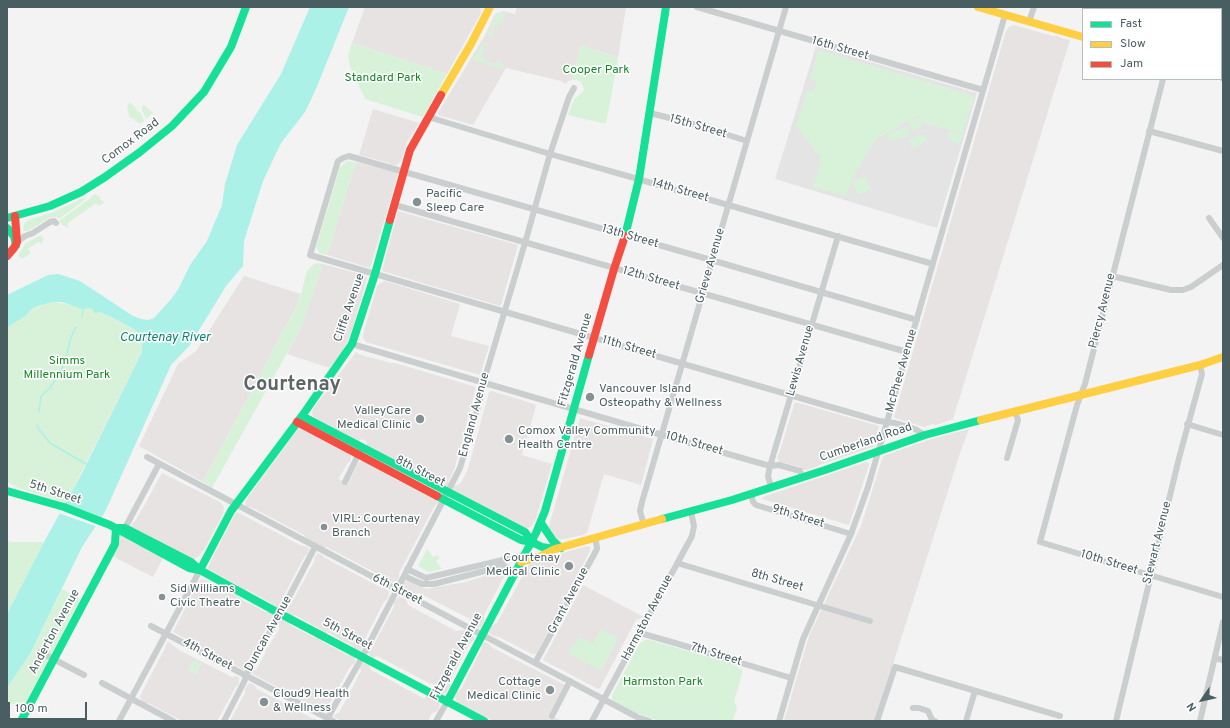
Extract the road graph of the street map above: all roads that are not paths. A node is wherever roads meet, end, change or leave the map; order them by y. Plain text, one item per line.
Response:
1 (246, 7) edge
2 (490, 7) edge
3 (666, 7) edge
4 (697, 7) edge
5 (786, 7) edge
6 (978, 7) edge
7 (1034, 7) edge
8 (1005, 15) junction
9 (1030, 22) junction
10 (779, 30) junction
11 (1082, 37) edge
12 (1163, 80) edge
13 (574, 88) dead end
14 (984, 90) junction
15 (650, 113) junction
16 (429, 116) junction
17 (1149, 131) junction
18 (747, 141) junction
19 (1223, 152) edge
20 (550, 154) junction
21 (404, 172) junction
22 (639, 179) junction
23 (395, 205) junction
24 (729, 205) junction
25 (535, 209) junction
26 (11, 217) edge
27 (1209, 218) dead end
28 (56, 223) dead end
29 (7, 228) edge
30 (625, 235) junction
31 (838, 236) junction
32 (1223, 238) edge
33 (16, 243) junction
34 (525, 243) junction
35 (310, 255) joint
36 (7, 256) edge
37 (713, 260) junction
38 (933, 264) junction
39 (1223, 265) edge
40 (614, 269) junction
41 (374, 274) junction
42 (1112, 276) junction
43 (821, 291) junction
44 (703, 294) junction
45 (505, 312) junction
46 (916, 320) junction
47 (812, 325) junction
48 (594, 338) junction
49 (352, 344) junction
50 (907, 352) junction
51 (1223, 357) edge
52 (683, 364) junction
53 (1200, 365) junction
54 (484, 383) junction
55 (791, 395) junction
56 (1080, 395) junction
57 (574, 410) junction
58 (1015, 412) junction
59 (299, 419) junction
60 (887, 422) junction
61 (1187, 424) junction
62 (662, 435) junction
63 (925, 435) junction
64 (1223, 435) edge
65 (360, 451) junction
66 (878, 452) junction
67 (147, 457) dead end
68 (1007, 458) dead end
69 (159, 464) junction
70 (770, 466) junction
71 (802, 477) junction
72 (345, 482) dead end
73 (770, 487) junction
74 (7, 491) edge
75 (751, 494) junction
76 (446, 496) junction
77 (236, 504) junction
78 (691, 512) junction
79 (541, 523) junction
80 (644, 524) junction
81 (113, 527) junction
82 (125, 528) junction
83 (851, 534) junction
84 (595, 538) junction
85 (532, 542) junction
86 (1040, 542) joint
87 (315, 547) junction
88 (558, 548) junction
89 (208, 554) junction
90 (522, 558) junction
91 (191, 562) junction
92 (677, 563) junction
93 (407, 569) junction
94 (200, 570) junction
95 (516, 572) junction
96 (1150, 575) junction
97 (404, 576) junction
98 (396, 590) junction
99 (1223, 596) edge
100 (818, 606) junction
101 (280, 614) junction
102 (870, 622) dead end
103 (152, 626) dead end
104 (1223, 626) edge
105 (640, 633) junction
106 (166, 634) junction
107 (482, 634) junction
108 (40, 652) dead end
109 (362, 657) junction
110 (1215, 658) junction
111 (54, 659) junction
112 (1223, 660) edge
113 (536, 663) junction
114 (84, 675) dead end
115 (246, 676) junction
116 (791, 678) junction
117 (570, 681) junction
118 (102, 684) dead end
119 (975, 691) junction
120 (131, 699) junction
121 (603, 699) junction
122 (447, 702) junction
123 (913, 708) dead end
124 (552, 716) dead end
125 (1060, 716) dead end
126 (329, 720) edge
127 (22, 721) edge
128 (119, 721) edge
129 (173, 721) edge
130 (224, 721) edge
131 (436, 721) edge
132 (484, 721) edge
133 (592, 721) edge
134 (649, 721) edge
135 (779, 721) edge
136 (877, 721) edge
137 (935, 721) edge
138 (966, 721) edge
139 (1116, 721) edge
140 (1200, 721) edge

1 - 26 street, Comox Road
2 - 16 street, Cliffe Avenue
3 - 15 street, Fitzgerald Avenue
4 - 10 street, 16th Street
5 - 10 street, Grieve Avenue
6 - 8 street
7 - 9 street
8 - 9 street
8 - 14 street, McPhee Avenue
9 - 11 street
10 - 14 street, 16th Street
10 - 18 street, Grieve Avenue
12 - 17 street, Piercy Avenue
13 - 20 street, England Avenue
14 - 38 street, McPhee Avenue
15 - 18 street, 15th Street
15 - 22 street, Fitzgerald Avenue
16 - 20 street, 14th Street
16 - 21 street, Cliffe Avenue
17 - 19 street
17 - 42 street, Piercy Avenue
18 - 24 street, Grieve Avenue
20 - 22 street, 14th Street
20 - 25 street, England Avenue
21 - 23 street, Cliffe Avenue
21 - 25 street, 13th Street
21 - 35 street, 13th Street
22 - 24 street, 14th Street
22 - 30 street, Fitzgerald Avenue
23 - 34 street, 12th Street
23 - 41 street, Cliffe Avenue
24 - 31 street, 14th Street
24 - 37 street, Grieve Avenue
25 - 30 street, 13th Street
25 - 34 street, England Avenue
26 - 33 street, Comox Road
27 - 32 street
28 - 33 street
29 - 33 street
30 - 37 street, 13th Street
30 - 40 street, Fitzgerald Avenue
31 - 38 street, 14th Street
31 - 43 street, Lewis Avenue
33 - 36 street
34 - 40 street, 12th Street
34 - 45 street, England Avenue
35 - 41 street, 11th Street
37 - 43 street, 13th Street
37 - 44 street, Grieve Avenue
38 - 46 street, McPhee Avenue
39 - 42 street
40 - 44 street, 12th Street
40 - 48 street, Fitzgerald Avenue
41 - 45 street, 11th Street
41 - 49 street, Cliffe Avenue
42 - 56 street, Piercy Avenue
43 - 46 street, 13th Street
43 - 47 street, Lewis Avenue
44 - 47 street, 12th Street
44 - 52 street, Grieve Avenue
45 - 48 street, 11th Street
45 - 54 street, England Avenue
46 - 50 street, McPhee Avenue
47 - 50 street, 12th Street
47 - 55 street, Lewis Avenue
48 - 52 street, 11th Street
48 - 57 street, Fitzgerald Avenue
49 - 54 street, 10th Street
49 - 59 street, Cliffe Avenue
50 - 60 street, McPhee Avenue
51 - 53 street, Cumberland Road
52 - 55 street, 11th Street
52 - 62 street, Grieve Avenue
53 - 56 street, Cumberland Road
53 - 61 street, Stewart Avenue
54 - 57 street, 10th Street
54 - 76 street, England Avenue
55 - 60 street, 11th Street
55 - 70 street, Lewis Avenue
56 - 58 street, Cumberland Road
56 - 86 street, Piercy Avenue
57 - 62 street, 10th Street
57 - 79 street, Fitzgerald Avenue
58 - 63 street, Cumberland Road
58 - 68 street
59 - 65 street, 8th Street
59 - 77 street, Cliffe Avenue
60 - 63 street, 11th Street
60 - 66 street, McPhee Avenue
61 - 64 street
61 - 96 street, Stewart Avenue
62 - 70 street, 10th Street
62 - 80 street, Grieve Avenue
63 - 66 street, Cumberland Road
65 - 72 street
65 - 76 street, 8th Street
66 - 71 street, Cumberland Road
66 - 83 street, McPhee Avenue
67 - 69 street, 6th Street
69 - 77 street, 6th Street
69 - 82 street
70 - 71 street, 10th Street
70 - 73 street, Lewis Avenue
71 - 73 street, Cumberland Road
73 - 75 street, Cumberland Road
74 - 81 street, 5th Street
75 - 78 street, Cumberland Road
75 - 83 street, 9th Street
76 - 85 street, 8th Street
76 - 93 street, England Avenue
77 - 87 street, 6th Street
77 - 89 street, Cliffe Avenue
78 - 80 street, Cumberland Road
78 - 92 street, Harmston Avenue
79 - 85 street, Fitzgerald Avenue
79 - 88 street
80 - 84 street, Cumberland Road
81 - 82 street, 5th Street
81 - 94 street, 5th Street
81 - 111 street, Anderton Avenue
82 - 91 street, 5th Street
83 - 100 street, McPhee Avenue
84 - 88 street, Cumberland Road
84 - 113 street, Grant Avenue
85 - 88 street, 8th Street
85 - 90 street, Fitzgerald Avenue
86 - 96 street, 10th Street
87 - 98 street, 6th Street
87 - 101 street, Duncan Avenue
88 - 90 street, Cumberland Road
89 - 91 street
89 - 94 street, Cliffe Avenue
90 - 93 street, Cumberland Road
90 - 95 street, Fitzgerald Avenue
91 - 94 street, 5th Street
92 - 100 street, 8th Street
92 - 105 street, Harmston Avenue
93 - 97 street, England Avenue
94 - 101 street, 5th Street
94 - 106 street, Cliffe Avenue
95 - 97 street
95 - 107 street, Fitzgerald Avenue
96 - 99 street, 10th Street
96 - 139 street, Stewart Avenue
97 - 98 street, England Avenue
98 - 107 street, 6th Street
98 - 109 street, England Avenue
100 - 102 street, 8th Street
100 - 116 street, McPhee Avenue
101 - 109 street, 5th Street
101 - 115 street, Duncan Avenue
103 - 106 street, 4th Street
104 - 110 street
105 - 116 street, 7th Street
105 - 121 street, Harmston Avenue
106 - 115 street, 4th Street
106 - 120 street, Cliffe Avenue
107 - 113 street, 6th Street
107 - 122 street, Fitzgerald Avenue
108 - 111 street
109 - 122 street, 5th Street
109 - 126 street, England Avenue
110 - 112 street
110 - 140 street
111 - 114 street
111 - 127 street, Anderton Avenue
113 - 117 street, 6th Street
115 - 126 street, 4th Street
115 - 130 street, Duncan Avenue
116 - 135 street, McPhee Avenue
117 - 121 street, 6th Street
117 - 124 street
118 - 120 street
119 - 125 street
119 - 136 street
119 - 138 street
120 - 128 street, Cliffe Avenue
120 - 129 street
121 - 133 street, Harmston Avenue
121 - 134 street, 6th Street
122 - 131 street, Fitzgerald Avenue
122 - 132 street, 5th Street
123 - 137 street

